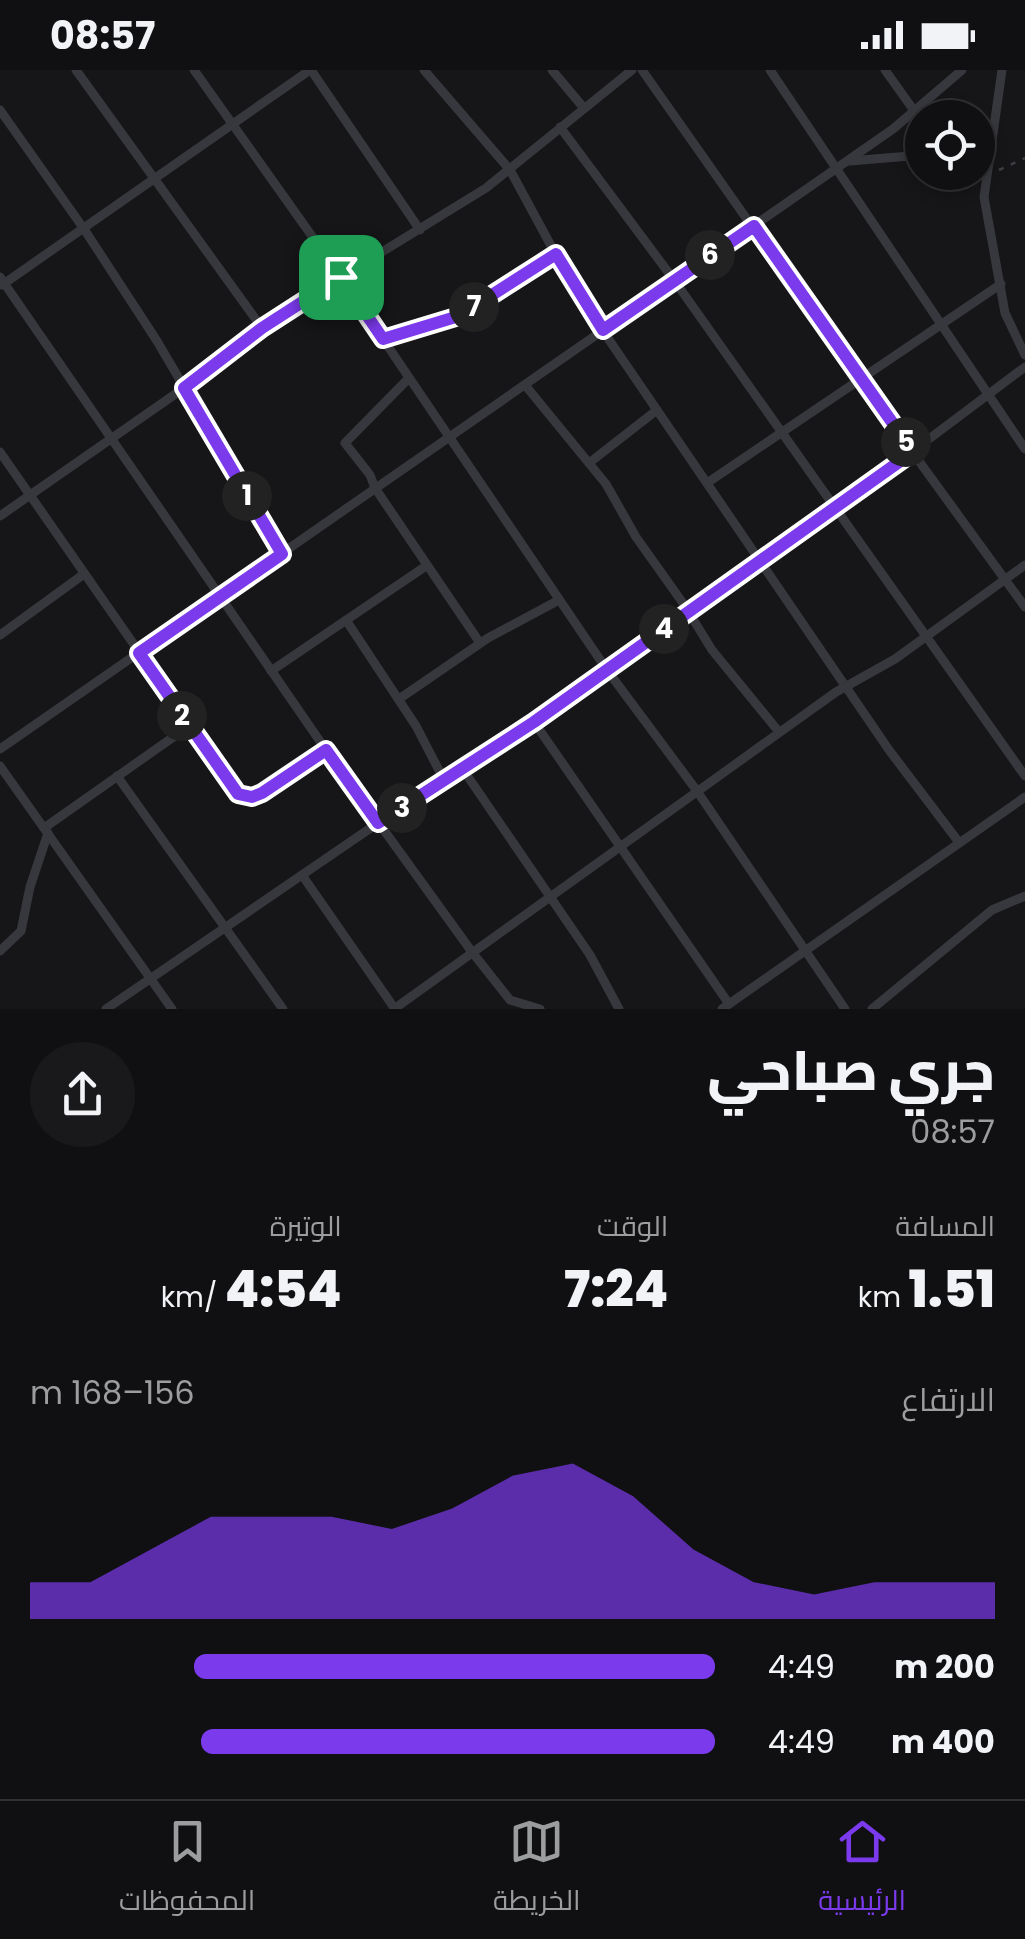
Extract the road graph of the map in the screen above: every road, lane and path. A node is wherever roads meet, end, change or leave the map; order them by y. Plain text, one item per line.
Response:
1 (76, 70) edge
2 (194, 70) edge
3 (311, 70) edge
4 (424, 70) edge
5 (552, 70) edge
6 (632, 70) edge
7 (642, 70) edge
8 (770, 70) edge
9 (885, 70) edge
10 (962, 70) edge
11 (1002, 70) edge
12 (906, 100) edge
13 (928, 100) edge
14 (995, 105) edge
15 (583, 107) junction
16 (0, 110) edge
17 (905, 119) edge
18 (234, 124) junction
19 (560, 127) junction
20 (905, 156) edge
21 (1025, 158) edge
22 (848, 161) junction
23 (836, 169) junction
24 (995, 169) edge
25 (510, 170) junction
26 (154, 179) junction
27 (983, 190) edge
28 (754, 226) junction
29 (84, 228) junction
30 (420, 230) junction
31 (556, 254) junction
32 (341, 277) junction
33 (674, 280) junction
34 (2, 282) edge
35 (1001, 284) junction
36 (941, 325) junction
37 (262, 328) junction
38 (603, 330) junction
39 (383, 339) junction
40 (1025, 355) edge
41 (1025, 367) edge
42 (409, 378) junction
43 (860, 380) junction
44 (525, 385) junction
45 (184, 388) junction
46 (988, 395) junction
47 (657, 410) junction
48 (782, 433) junction
49 (450, 437) junction
50 (111, 439) junction
51 (1025, 448) edge
52 (0, 452) edge
53 (913, 452) junction
54 (589, 463) junction
55 (707, 484) junction
56 (375, 488) junction
57 (30, 496) junction
58 (835, 506) junction
59 (0, 516) edge
60 (282, 554) junction
61 (760, 561) junction
62 (1025, 565) edge
63 (426, 566) junction
64 (84, 574) junction
65 (1005, 579) junction
66 (219, 596) junction
67 (559, 600) junction
68 (1025, 607) edge
69 (689, 612) junction
70 (346, 620) junction
71 (0, 635) edge
72 (924, 637) junction
73 (480, 644) junction
74 (139, 653) junction
75 (607, 670) junction
76 (271, 671) junction
77 (846, 685) junction
78 (399, 699) junction
79 (534, 722) junction
80 (189, 726) junction
81 (779, 732) junction
82 (0, 749) edge
83 (326, 750) junction
84 (0, 766) edge
85 (462, 768) junction
86 (117, 776) junction
87 (1025, 776) edge
88 (444, 780) junction
89 (697, 791) junction
90 (1025, 797) edge
91 (378, 823) junction
92 (46, 831) junction
93 (958, 841) junction
94 (620, 846) junction
95 (302, 875) junction
96 (550, 896) junction
97 (1025, 896) edge
98 (225, 927) junction
99 (806, 950) junction
100 (0, 951) edge
101 (472, 952) junction
102 (150, 978) junction
103 (513, 1004) edge
104 (726, 1007) edge
105 (106, 1009) edge
106 (172, 1009) edge
107 (283, 1009) edge
108 (394, 1009) edge
109 (540, 1009) edge
110 (619, 1009) edge
111 (844, 1009) edge
112 (872, 1009) edge

1 - 26 street
2 - 18 street
3 - 18 street
3 - 30 street
4 - 25 street
5 - 15 street
6 - 15 street
7 - 28 street
8 - 23 street
9 - 12 street
10 - 13 street
11 - 14 street
15 - 19 street
16 - 29 street
17 - 22 street
18 - 26 street
18 - 32 street
19 - 25 street
19 - 33 street
20 - 22 street
21 - 24 path
22 - 23 street
23 - 28 street
23 - 36 street
25 - 30 street
25 - 31 street
26 - 29 street
26 - 37 street
27 - 35 street
28 - 33 street
28 - 43 street
29 - 34 street
29 - 45 street
30 - 32 street
31 - 38 street
31 - 39 street
32 - 37 street
32 - 39 street
33 - 38 street
33 - 48 street
34 - 50 street
35 - 36 street
35 - 40 street
36 - 43 street
36 - 46 street
37 - 45 street
38 - 44 street
38 - 47 street
39 - 42 street
41 - 46 street
42 - 49 street
42 - 56 street
43 - 48 street
43 - 53 street
44 - 49 street
44 - 54 street
45 - 50 street
45 - 60 street
46 - 51 street
46 - 53 street
47 - 54 street
47 - 55 street
48 - 55 street
48 - 58 street
49 - 56 street
49 - 67 street
50 - 57 street
50 - 66 street
52 - 57 street
53 - 58 street
53 - 65 street
54 - 69 street
55 - 61 street
56 - 60 street
56 - 63 street
57 - 59 street
57 - 64 street
58 - 61 street
58 - 72 street
60 - 66 street
61 - 69 street
61 - 77 street
62 - 65 street
63 - 70 street
63 - 73 street
64 - 71 street
64 - 74 street
65 - 68 street
65 - 72 street
66 - 74 street
66 - 76 street
67 - 73 street
67 - 75 street
69 - 75 street
69 - 81 street
70 - 76 street
70 - 78 street
72 - 77 street
72 - 87 street
73 - 78 street
74 - 80 street
74 - 82 street
75 - 79 street
75 - 89 street
76 - 83 street
77 - 81 street
77 - 93 street
78 - 88 street
79 - 85 street
79 - 94 street
80 - 83 street
80 - 86 street
81 - 89 street
83 - 91 street
84 - 92 street
85 - 88 street
85 - 96 street
86 - 92 street
86 - 98 street
88 - 91 street
89 - 94 street
89 - 99 street
90 - 93 street
91 - 95 street
91 - 101 street
92 - 100 street
92 - 102 street
93 - 99 street
94 - 96 street
94 - 104 street
95 - 98 street
95 - 108 street
96 - 101 street
96 - 110 street
97 - 112 street
98 - 102 street
98 - 107 street
99 - 104 street
99 - 111 street
101 - 103 street
101 - 108 street
102 - 105 street
102 - 106 street
103 - 109 street

